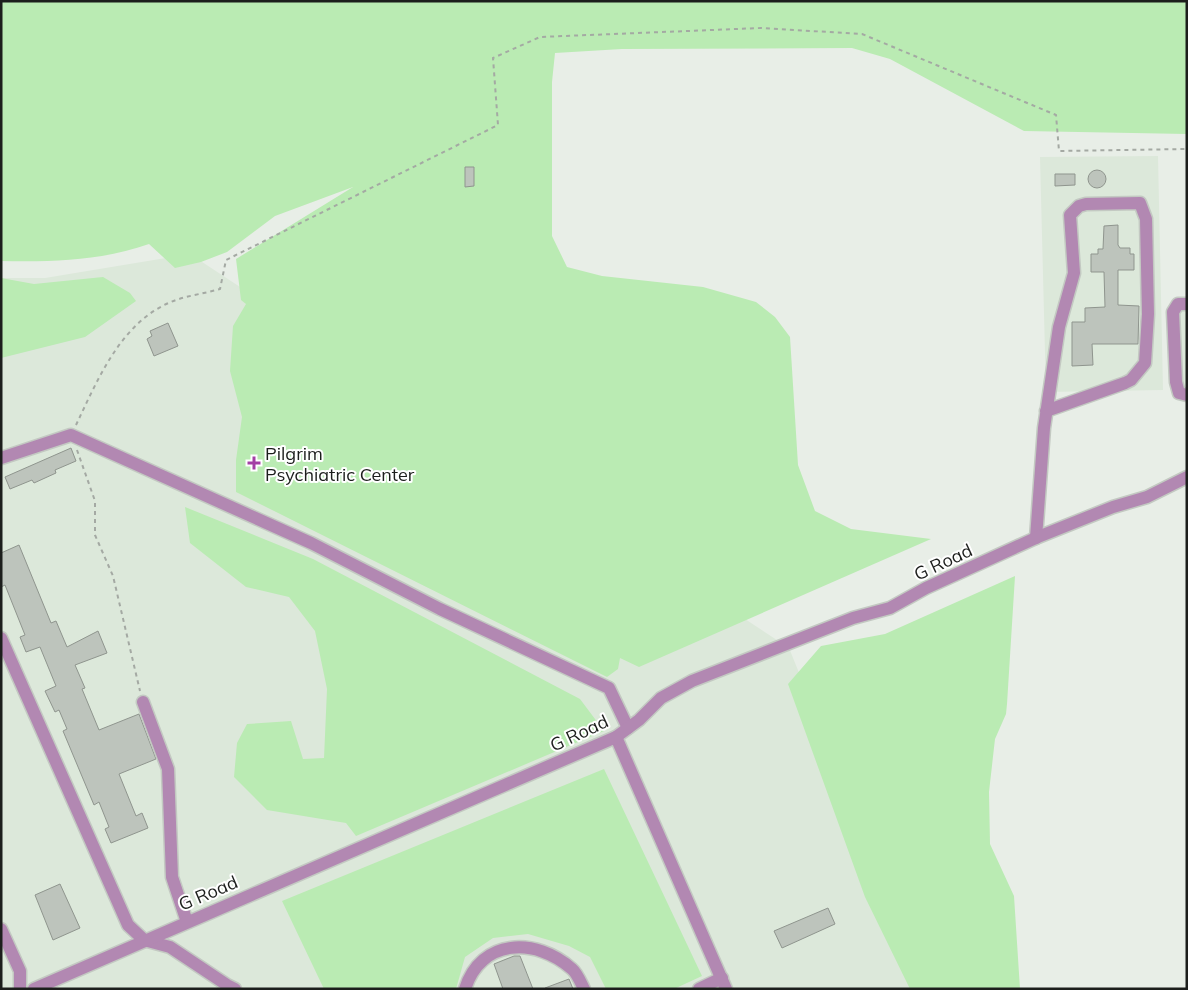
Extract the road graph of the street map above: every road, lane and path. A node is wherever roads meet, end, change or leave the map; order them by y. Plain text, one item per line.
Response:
1 (1187, 149) edge
2 (1187, 304) edge
3 (1187, 395) edge
4 (1046, 410) junction
5 (71, 435) junction
6 (1, 458) edge
7 (1187, 477) edge
8 (1036, 538) junction
9 (1, 638) edge
10 (143, 702) joint
11 (628, 728) junction
12 (616, 737) junction
13 (187, 922) junction
14 (1, 929) edge
15 (144, 940) junction
16 (724, 984) edge
17 (20, 989) edge
18 (34, 989) edge
19 (236, 989) edge
20 (465, 989) edge
21 (584, 989) edge
22 (699, 989) edge

1 - 5 path
2 - 3 street
4 - 4 street
4 - 8 street
5 - 6 street
5 - 10 path
5 - 11 street
7 - 8 street, G Road
8 - 11 street, G Road
9 - 15 street
10 - 13 street
11 - 12 street, G Road
12 - 13 street, G Road
12 - 16 street
13 - 15 street, G Road
14 - 17 street
15 - 18 street, G Road
15 - 19 street
16 - 22 street
20 - 21 street

